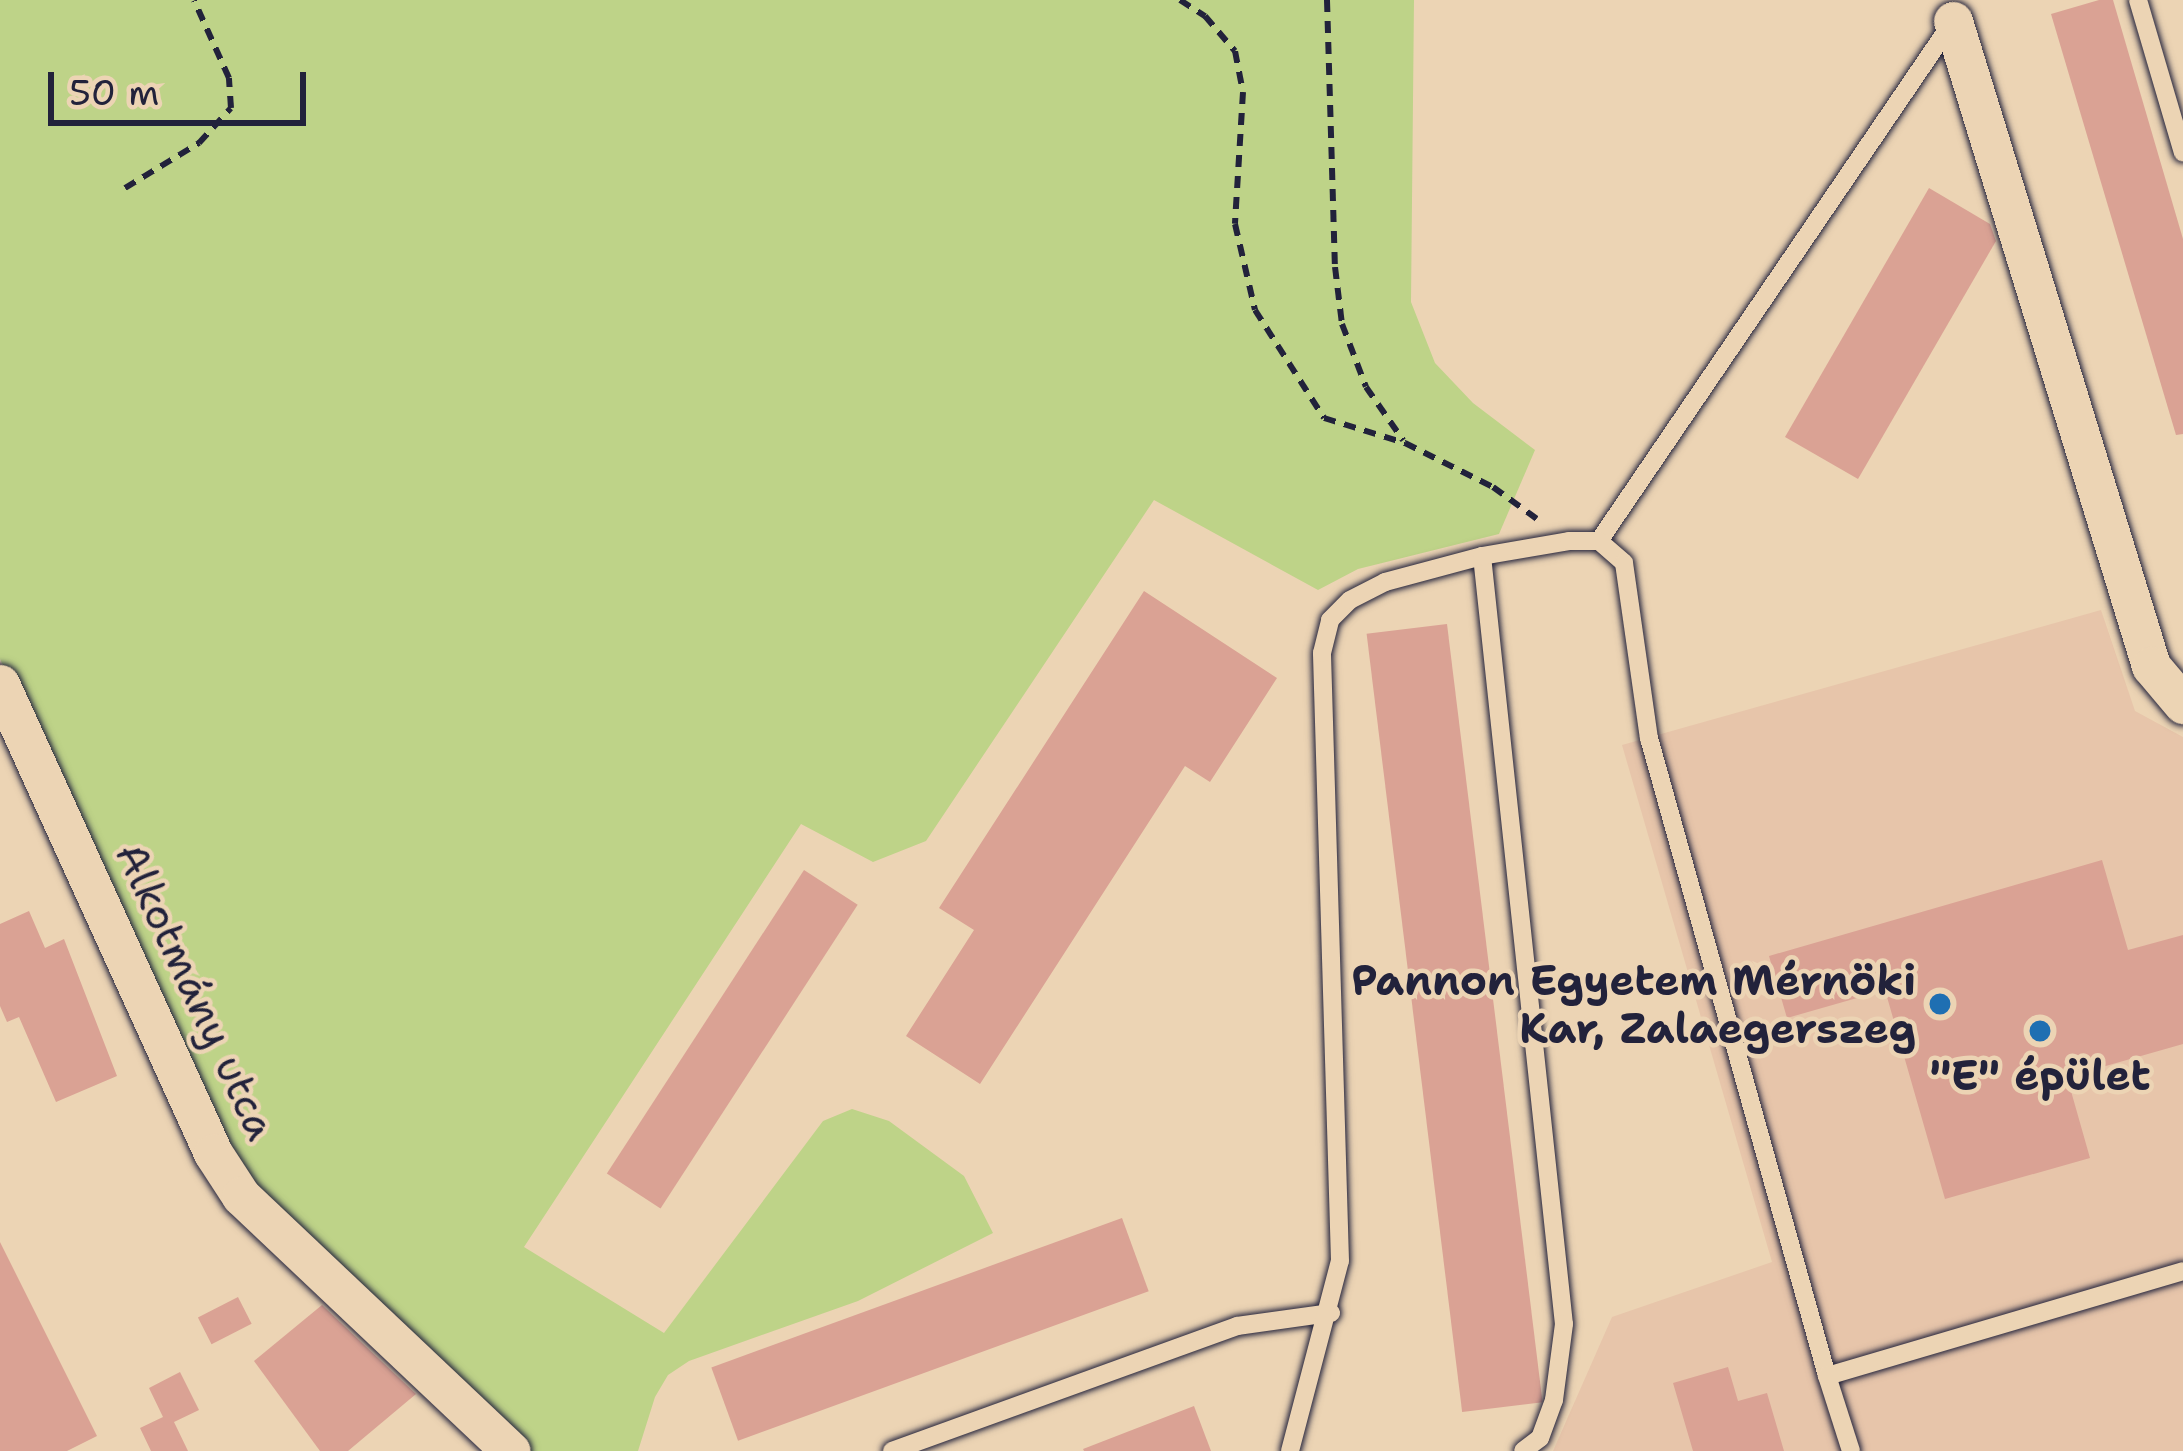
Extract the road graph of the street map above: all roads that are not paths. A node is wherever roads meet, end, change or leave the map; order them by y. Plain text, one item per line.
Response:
1 (2138, 0) edge
2 (1953, 21) joint
3 (2183, 153) edge
4 (1599, 541) junction
5 (1482, 556) junction
6 (0, 684) edge
7 (2183, 704) edge
8 (2183, 1270) edge
9 (1330, 1313) junction
10 (1827, 1376) junction
11 (511, 1451) edge
12 (892, 1451) edge
13 (1290, 1451) edge
14 (1523, 1451) edge
15 (1851, 1451) edge

1 - 3 lane
2 - 4 lane
2 - 7 street
4 - 5 lane
4 - 10 lane
5 - 9 lane
5 - 14 lane
6 - 11 street, Alkotmány utca
8 - 10 lane
9 - 12 lane
9 - 13 lane
10 - 15 lane

